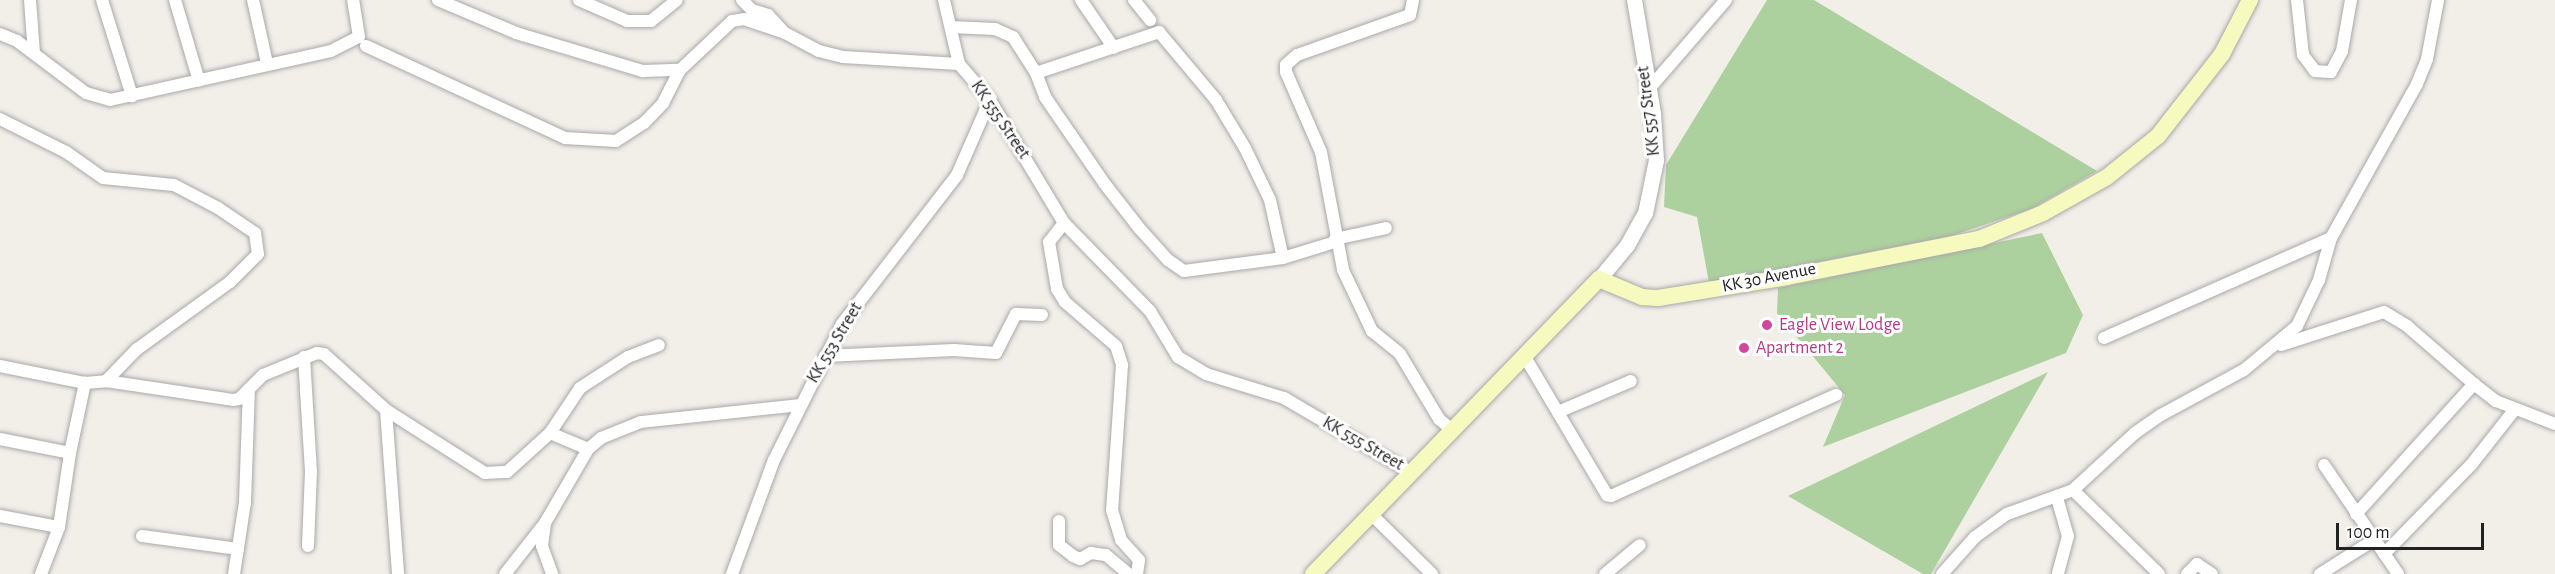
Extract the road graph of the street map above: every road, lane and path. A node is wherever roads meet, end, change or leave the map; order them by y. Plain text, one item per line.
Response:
1 (30, 0) edge
2 (102, 0) edge
3 (176, 0) edge
4 (253, 0) edge
5 (354, 0) edge
6 (438, 0) edge
7 (579, 0) edge
8 (677, 0) edge
9 (742, 0) edge
10 (944, 0) edge
11 (1081, 0) edge
12 (1134, 0) edge
13 (1413, 0) edge
14 (1634, 0) edge
15 (1726, 0) edge
16 (2250, 0) edge
17 (2297, 0) edge
18 (2351, 0) edge
19 (2439, 0) edge
20 (1150, 20) dead end
21 (951, 27) junction
22 (785, 33) junction
23 (0, 34) edge
24 (366, 46) dead end
25 (1114, 48) junction
26 (34, 53) junction
27 (267, 63) junction
28 (959, 64) junction
29 (680, 70) junction
30 (1036, 73) junction
31 (199, 81) junction
32 (1648, 90) junction
33 (132, 96) junction
34 (990, 100) junction
35 (0, 119) edge
36 (1064, 223) junction
37 (1386, 228) dead end
38 (2331, 238) junction
39 (1335, 240) junction
40 (1283, 258) junction
41 (1599, 279) junction
42 (1042, 315) dead end
43 (2104, 338) dead end
44 (659, 345) dead end
45 (2277, 347) junction
46 (304, 357) junction
47 (825, 357) junction
48 (1525, 357) junction
49 (0, 366) edge
50 (106, 381) junction
51 (1631, 381) dead end
52 (86, 383) junction
53 (2474, 384) junction
54 (249, 389) junction
55 (1836, 395) dead end
56 (799, 405) junction
57 (2515, 409) junction
58 (386, 410) junction
59 (1558, 412) junction
60 (2555, 424) edge
61 (1451, 429) junction
62 (550, 433) junction
63 (0, 439) edge
64 (588, 449) junction
65 (70, 453) junction
66 (2324, 465) dead end
67 (1410, 472) junction
68 (2073, 490) junction
69 (2057, 498) junction
70 (1370, 513) junction
71 (2356, 514) junction
72 (0, 516) edge
73 (1059, 521) dead end
74 (545, 523) junction
75 (59, 527) junction
76 (142, 536) dead end
77 (2374, 540) junction
78 (1640, 545) dead end
79 (308, 546) dead end
80 (238, 549) junction
81 (2384, 554) junction
82 (41, 574) edge
83 (234, 574) edge
84 (398, 574) edge
85 (505, 574) edge
86 (552, 574) edge
87 (732, 574) edge
88 (1129, 574) edge
89 (1137, 574) edge
90 (1313, 574) edge
91 (1432, 574) edge
92 (1605, 574) edge
93 (1942, 574) edge
94 (2058, 574) edge
95 (2159, 574) edge
96 (2187, 574) edge
97 (2212, 574) edge
98 (2320, 574) edge
99 (2398, 574) edge

1 - 26 street
2 - 33 street
3 - 31 street
4 - 27 street
5 - 27 street
6 - 29 street
7 - 8 street
9 - 22 street
10 - 21 street
11 - 25 street
12 - 20 street
13 - 39 street
14 - 32 street, KK 557 Street
15 - 32 street
16 - 41 main road, KK 30 Avenue
17 - 18 street
19 - 38 street
21 - 28 street
21 - 30 street
22 - 28 street, KK 555 Street
22 - 29 street, KK 555 Street
23 - 26 street
24 - 29 street
25 - 30 street
25 - 40 street
26 - 33 street
27 - 31 street
28 - 34 street, KK 555 Street
30 - 40 street
31 - 33 street
32 - 41 street, KK 557 Street
34 - 36 street, KK 555 Street
34 - 47 street, KK 553 Street
35 - 50 street
36 - 67 street, KK 555 Street
36 - 89 street
37 - 39 street
38 - 43 street
38 - 45 street
39 - 40 street
39 - 61 street
41 - 48 main road
42 - 47 street
44 - 62 street
45 - 53 street
45 - 68 street
46 - 54 street
46 - 58 street
46 - 79 street
47 - 56 street, KK 553 Street
48 - 59 street
48 - 61 main road
49 - 52 street
50 - 52 street
50 - 54 street
51 - 59 street
52 - 65 street
53 - 57 street
53 - 71 street
54 - 80 street
55 - 59 street
56 - 64 street
56 - 87 street, KK 553 Street
57 - 60 street
57 - 81 street
58 - 62 street
58 - 84 street
61 - 67 main road
62 - 64 street
63 - 65 street
64 - 74 street
65 - 75 street
66 - 71 street
67 - 70 main road
68 - 69 street
68 - 95 street
69 - 93 street
69 - 94 street
70 - 90 main road
70 - 91 street
71 - 77 street
72 - 75 street
73 - 88 street
74 - 85 street
74 - 86 street
75 - 82 street
76 - 80 street
77 - 81 street
77 - 98 street
78 - 92 street
80 - 83 street
81 - 99 street
96 - 97 street

